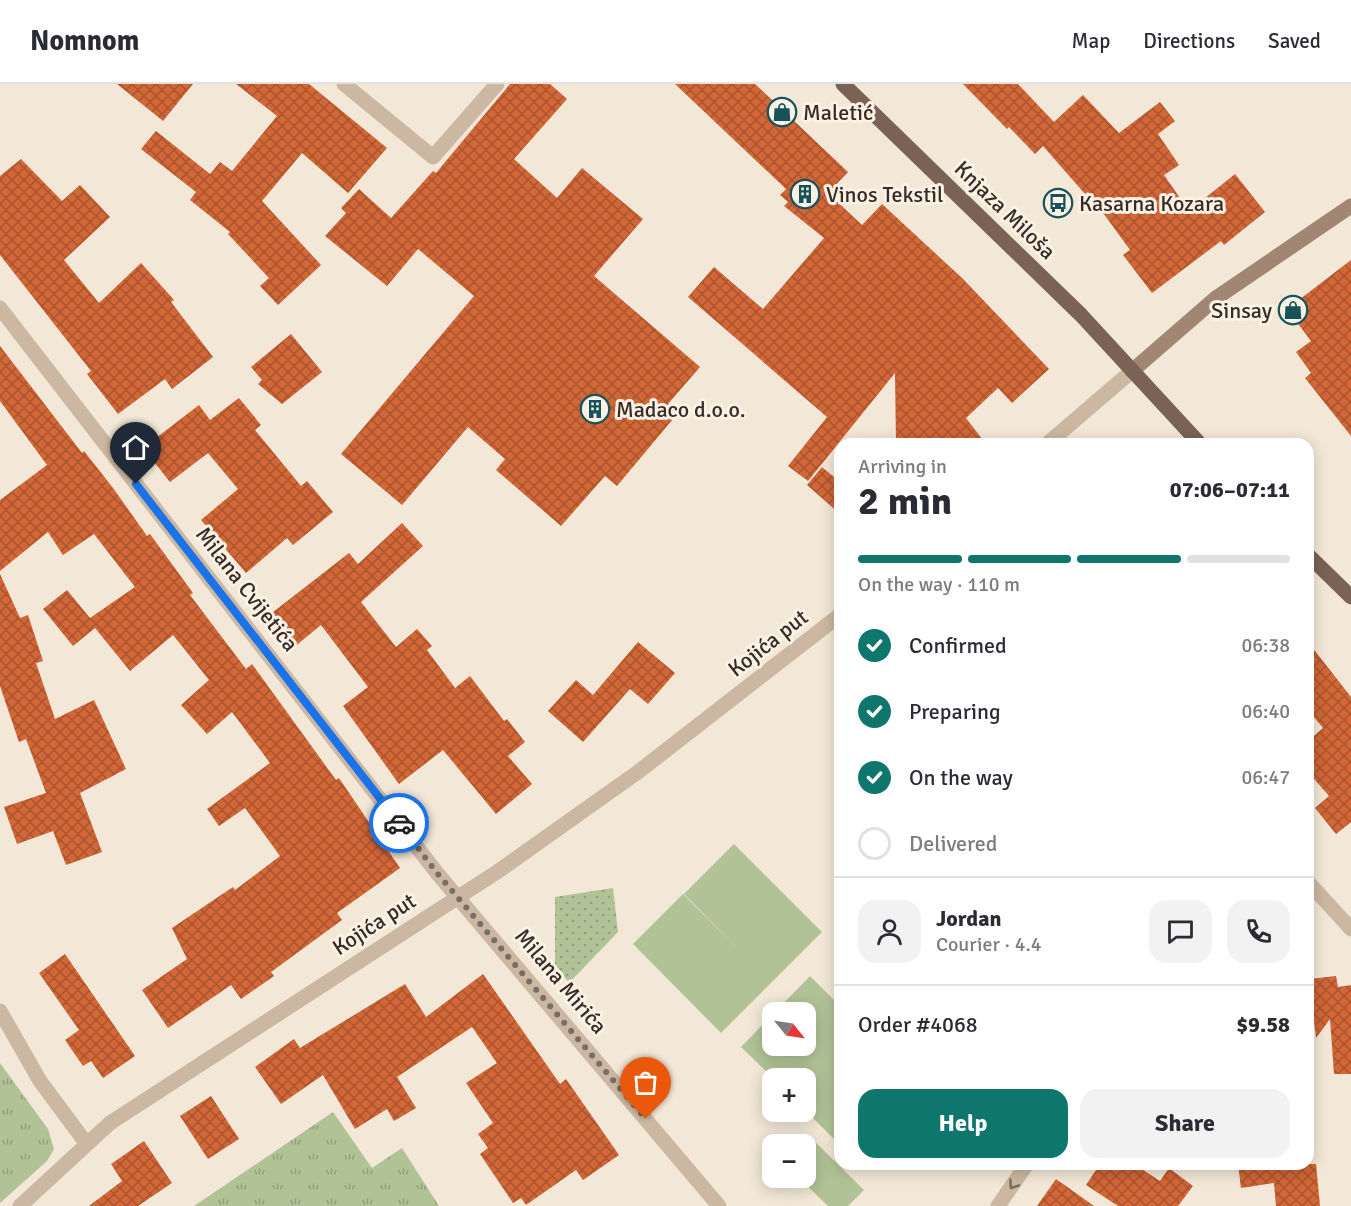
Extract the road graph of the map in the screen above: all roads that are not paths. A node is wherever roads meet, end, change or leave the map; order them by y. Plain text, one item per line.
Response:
1 (344, 84) edge
2 (497, 84) edge
3 (843, 84) edge
4 (1351, 206) edge
5 (0, 308) edge
6 (1132, 371) junction
7 (1054, 438) edge
8 (1194, 438) edge
9 (1314, 561) edge
10 (1351, 597) edge
11 (834, 620) edge
12 (1314, 889) edge
13 (459, 897) junction
14 (1351, 929) edge
15 (0, 1011) edge
16 (86, 1143) junction
17 (1023, 1170) edge
18 (20, 1206) edge
19 (719, 1206) edge
20 (998, 1206) edge

1 - 2 street
3 - 6 main road, Knjaza Miloša
4 - 6 street
5 - 13 street, Milana Cvijetića
6 - 7 street
6 - 8 main road, Knjaza Miloša
9 - 10 main road
11 - 13 street, Kojića put
12 - 14 street
13 - 16 street, Kojića put
13 - 19 street, Milana Mirića
15 - 16 street
16 - 18 street, Kojića put
17 -> 20 street

